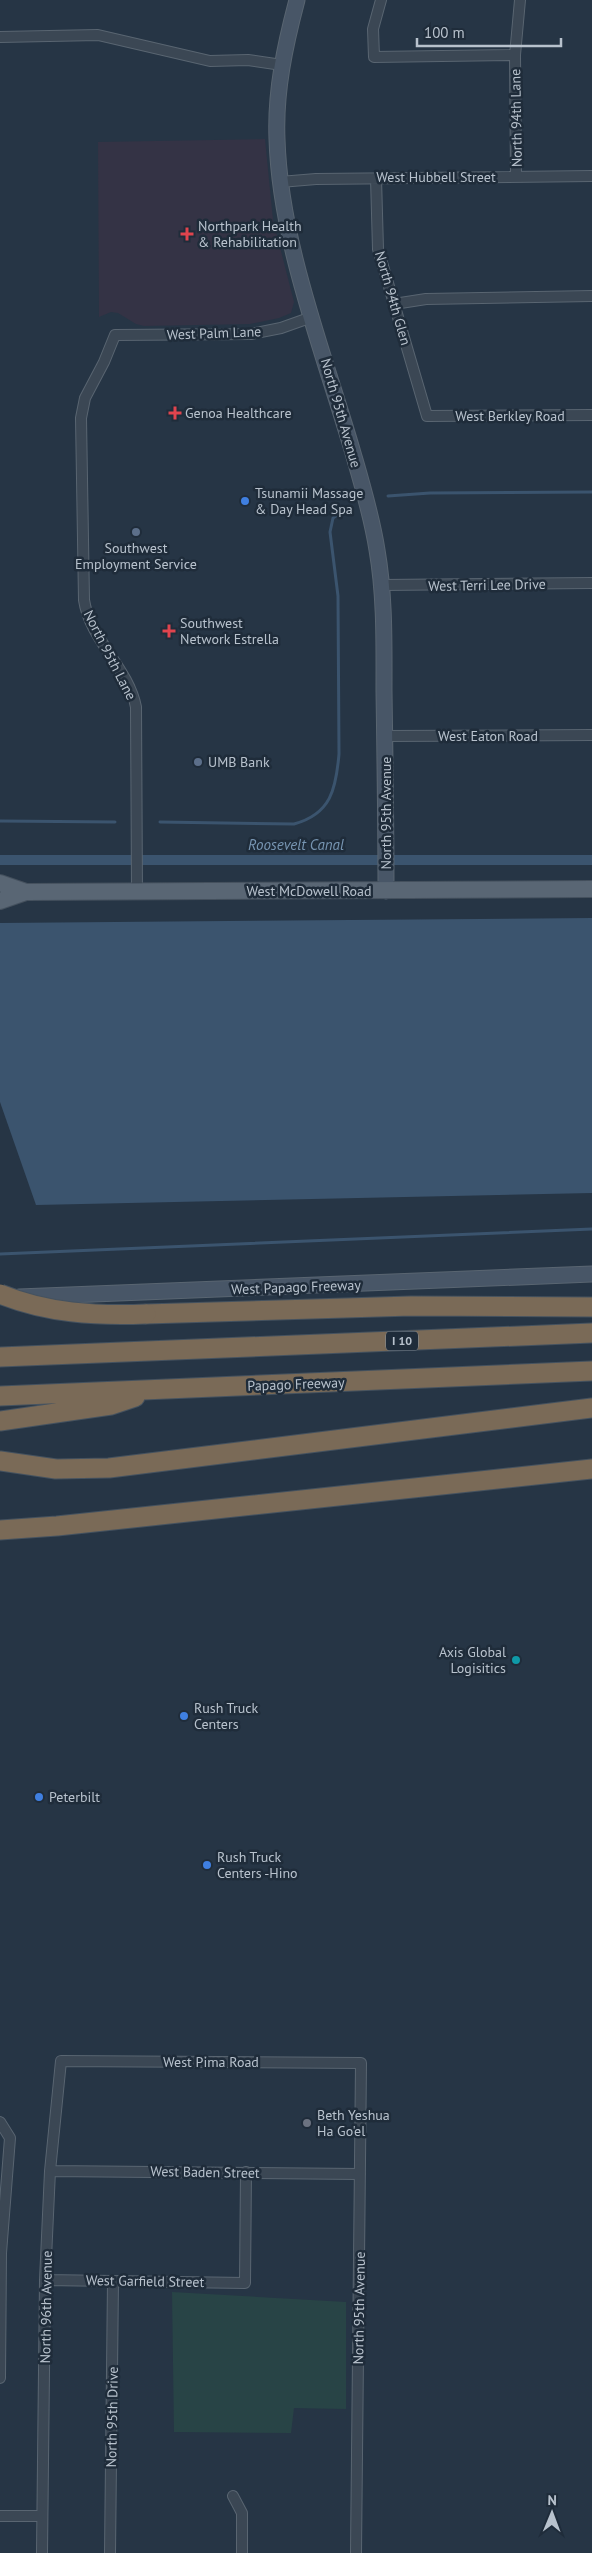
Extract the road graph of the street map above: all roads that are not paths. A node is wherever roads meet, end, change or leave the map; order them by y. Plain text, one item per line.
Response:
1 (297, 0) edge
2 (381, 0) edge
3 (520, 0) edge
4 (0, 38) edge
5 (515, 55) junction
6 (282, 65) junction
7 (592, 176) edge
8 (516, 177) junction
9 (376, 178) junction
10 (280, 182) junction
11 (592, 296) edge
12 (394, 304) junction
13 (312, 317) junction
14 (115, 335) joint
15 (427, 416) joint
16 (592, 416) edge
17 (592, 584) edge
18 (382, 586) junction
19 (592, 735) edge
20 (385, 736) junction
21 (0, 883) edge
22 (592, 889) edge
23 (386, 891) junction
24 (26, 892) junction
25 (137, 892) junction
26 (0, 901) edge
27 (592, 1274) edge
28 (0, 1296) edge
29 (592, 1307) edge
30 (592, 1333) edge
31 (0, 1357) edge
32 (592, 1371) edge
33 (155, 1390) junction
34 (0, 1396) edge
35 (592, 1408) edge
36 (0, 1421) edge
37 (4, 1462) edge
38 (592, 1469) edge
39 (0, 1530) edge
40 (61, 2061) joint
41 (361, 2063) joint
42 (0, 2122) edge
43 (50, 2170) junction
44 (246, 2172) junction
45 (360, 2174) junction
46 (45, 2280) junction
47 (113, 2281) junction
48 (0, 2378) edge
49 (232, 2496) dead end
50 (0, 2516) edge
51 (42, 2516) junction
52 (42, 2553) edge
53 (110, 2553) edge
54 (242, 2553) edge
55 (356, 2553) edge

1 - 6 street, North 95th Avenue
2 - 5 street
3 - 5 street, North 94th Lane
4 - 6 street
5 - 8 street, North 94th Lane
6 - 10 street, North 95th Avenue
7 - 8 street, West Hubbell Street
8 - 9 street, West Hubbell Street
9 - 10 street, West Hubbell Street
9 - 12 street, North 94th Glen
10 - 13 street, North 95th Avenue
11 - 12 street
12 - 15 street, North 94th Glen
13 - 14 street, West Palm Lane
13 - 18 street, North 95th Avenue
14 - 25 street, North 95th Lane
15 - 16 street, West Berkley Road
17 - 18 street, West Terri Lee Drive
18 - 20 street, North 95th Avenue
19 - 20 street, West Eaton Road
20 - 23 street, North 95th Avenue
21 - 24 main road, West McDowell Road
22 - 23 main road, West McDowell Road
23 - 25 main road, West McDowell Road
24 - 25 main road, West McDowell Road
24 - 26 main road, West McDowell Road
27 - 28 street, West Papago Freeway
28 - 29 highway, bridge
30 - 31 highway, I 10
32 - 33 highway, Papago Freeway
33 - 34 highway, Papago Freeway
33 - 36 highway
35 - 37 highway
38 - 39 highway
40 - 41 street, West Pima Road
40 - 43 street, North 96th Avenue
41 - 45 street, North 95th Avenue
42 - 48 street
43 - 44 street, West Baden Street
43 - 46 street, North 96th Avenue
44 - 45 street, West Baden Street
44 - 47 street, West Garfield Street
45 - 55 street, North 95th Avenue
46 - 47 street, West Garfield Street
46 - 51 street, North 96th Avenue
47 - 53 street, North 95th Drive
49 - 54 street
50 - 51 street
51 - 52 street, North 96th Avenue

